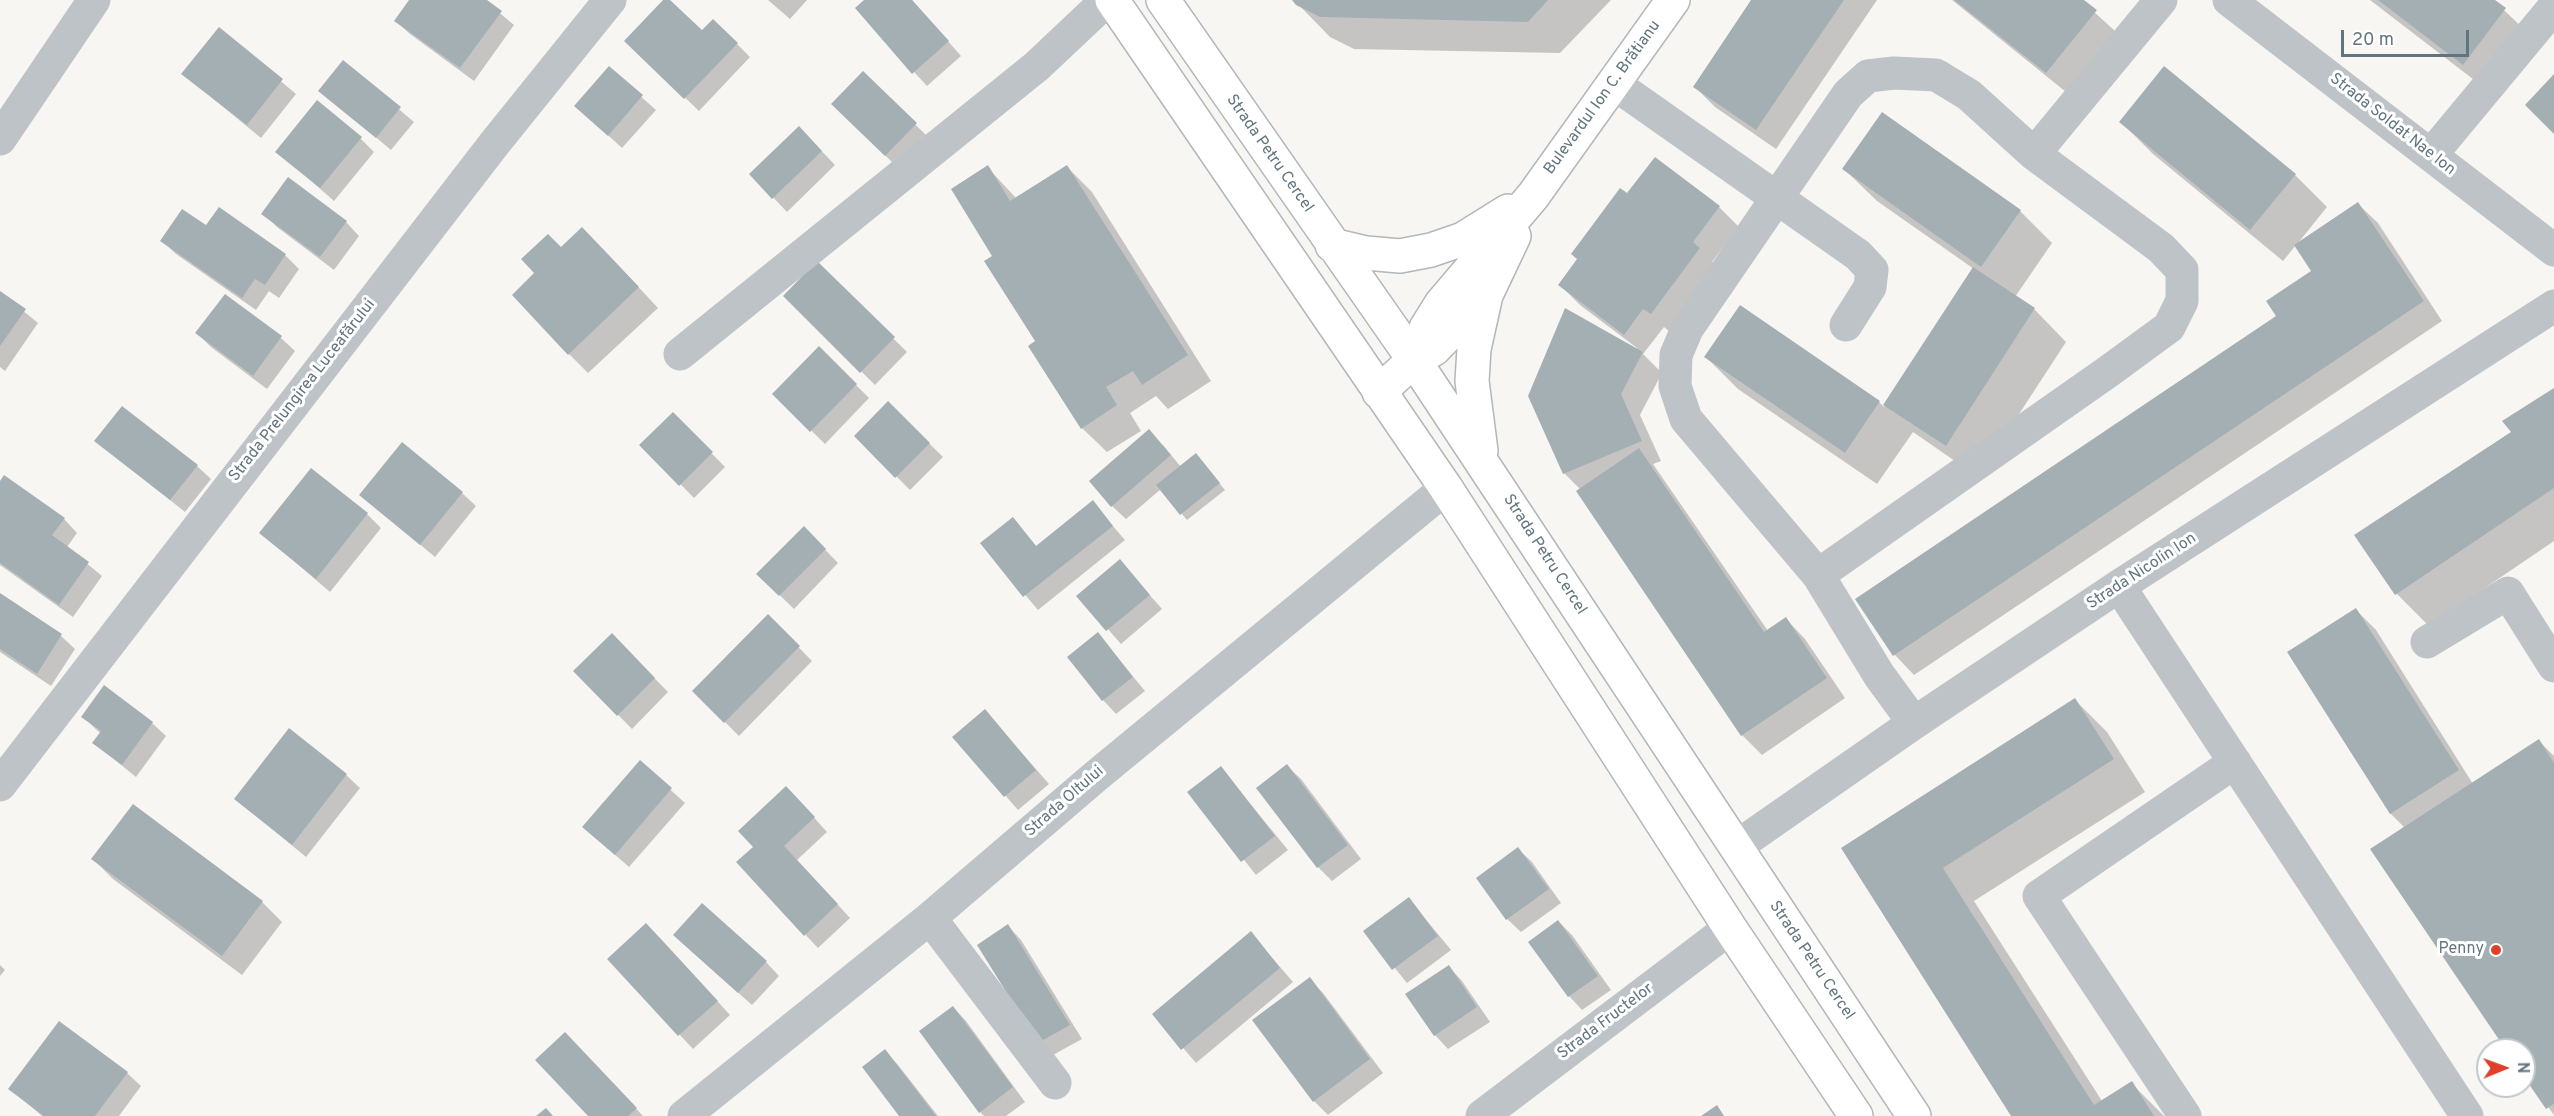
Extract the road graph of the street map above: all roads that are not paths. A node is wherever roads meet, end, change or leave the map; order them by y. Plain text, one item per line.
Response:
1 (94, 0) edge
2 (610, 0) edge
3 (1109, 0) edge
4 (1163, 0) edge
5 (1673, 0) edge
6 (2161, 0) edge
7 (2229, 0) edge
8 (2554, 7) edge
9 (1613, 83) junction
10 (0, 139) edge
11 (2034, 154) junction
12 (2431, 155) junction
13 (1533, 196) junction
14 (1776, 198) junction
15 (1332, 245) junction
16 (2554, 250) edge
17 (1486, 295) junction
18 (2554, 306) edge
19 (1846, 325) dead end
20 (680, 354) dead end
21 (1414, 360) junction
22 (1379, 392) junction
23 (1483, 463) junction
24 (1446, 488) junction
25 (1818, 575) junction
26 (2119, 586) junction
27 (2427, 642) dead end
28 (2554, 666) edge
29 (1914, 723) junction
30 (2235, 762) junction
31 (0, 785) edge
32 (1736, 846) junction
33 (930, 918) junction
34 (1730, 928) junction
35 (1054, 1083) dead end
36 (684, 1116) edge
37 (1482, 1116) edge
38 (1856, 1116) edge
39 (1914, 1116) edge
40 (2185, 1116) edge
41 (2467, 1116) edge

1 - 10 street
2 - 31 street, Strada Prelungirea Luceafărului
3 - 20 street
3 - 22 main road
4 - 15 main road, Strada Petru Cercel
5 - 9 main road, Bulevardul Ion C. Brătianu
6 - 11 street
7 - 12 street, Strada Soldat Nae Ion
8 - 12 street
9 - 13 main road, Bulevardul Ion C. Brătianu
9 - 14 street
11 - 14 street
11 - 25 street
12 - 16 street, Strada Soldat Nae Ion
13 - 15 main road
13 - 17 main road
13 - 21 main road
14 - 19 street
14 - 25 street
15 - 21 main road, Strada Petru Cercel
17 - 21 main road
17 - 23 main road
18 - 26 street, Strada Nicolin Ion
21 - 22 main road
21 - 23 main road, Strada Petru Cercel
22 - 24 main road
23 - 32 main road, Strada Petru Cercel
24 - 33 street, Strada Oltului
24 - 34 main road
25 - 29 street
26 - 29 street, Strada Nicolin Ion
26 - 30 street
27 - 28 street
29 - 32 street, Strada Nicolin Ion
30 - 40 street
30 - 41 street
32 - 39 main road, Strada Petru Cercel
33 - 35 street
33 - 36 street, Strada Oltului
34 - 37 street, Strada Fructelor
34 - 38 main road

